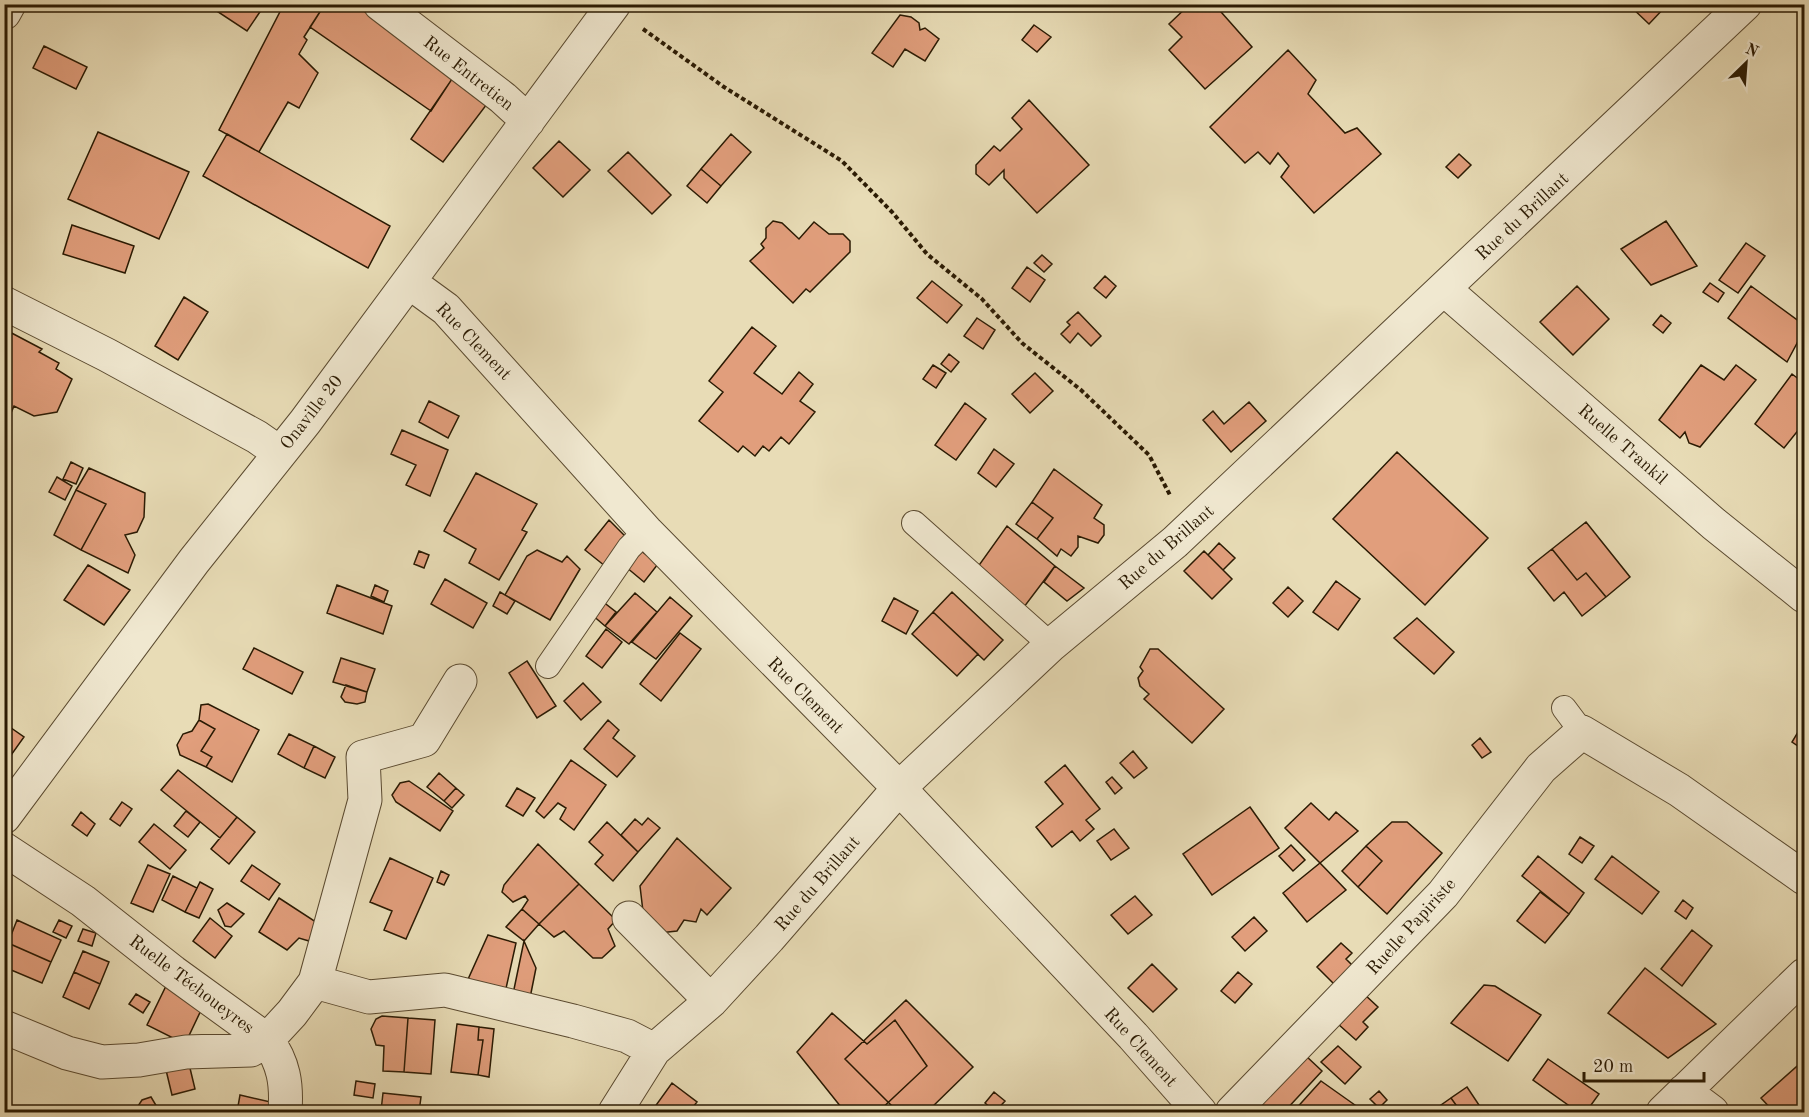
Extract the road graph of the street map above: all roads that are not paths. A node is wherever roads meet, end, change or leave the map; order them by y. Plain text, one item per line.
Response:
1 (9, 4) edge
2 (380, 4) edge
3 (614, 4) edge
4 (1745, 4) edge
5 (4, 13) edge
6 (528, 121) junction
7 (410, 282) junction
8 (1444, 289) junction
9 (4, 303) edge
10 (280, 453) junction
11 (914, 523) dead end
12 (646, 531) junction
13 (1804, 596) edge
14 (1051, 645) junction
15 (548, 666) dead end
16 (460, 681) dead end
17 (899, 788) junction
18 (4, 817) edge
19 (4, 849) edge
20 (1804, 878) edge
21 (629, 918) dead end
22 (1804, 975) edge
23 (315, 982) junction
24 (711, 1001) junction
25 (4, 1028) edge
26 (267, 1040) junction
27 (654, 1050) junction
28 (1674, 1102) edge
29 (285, 1113) edge
30 (615, 1113) edge
31 (1200, 1113) edge
32 (1232, 1113) edge
33 (1712, 1113) edge

1 - 5 street
2 - 6 street, Rue Entretien
3 - 6 street, Onaville 20
4 - 8 street, Rue du Brillant
6 - 7 street, Onaville 20
7 - 10 street, Onaville 20
7 - 12 street, Rue Clement
8 - 13 street, Ruelle Trankil
8 - 14 street, Rue du Brillant
9 - 10 street
10 - 18 street, Onaville 20
11 - 14 lane
12 - 15 lane
12 - 17 street, Rue Clement
14 - 17 street, Rue du Brillant
16 - 23 street
17 - 24 street, Rue du Brillant
17 - 31 street, Rue Clement
19 - 26 street, Ruelle Téchoueyres
20 - 32 street, Ruelle Papiriste
21 - 24 street
22 - 28 street
23 - 26 street, Ruelle Téchoueyres
23 - 27 street
24 - 27 street, Rue du Brillant
25 - 26 street
26 - 29 street
27 - 30 street, Rue du Brillant
28 - 33 street

